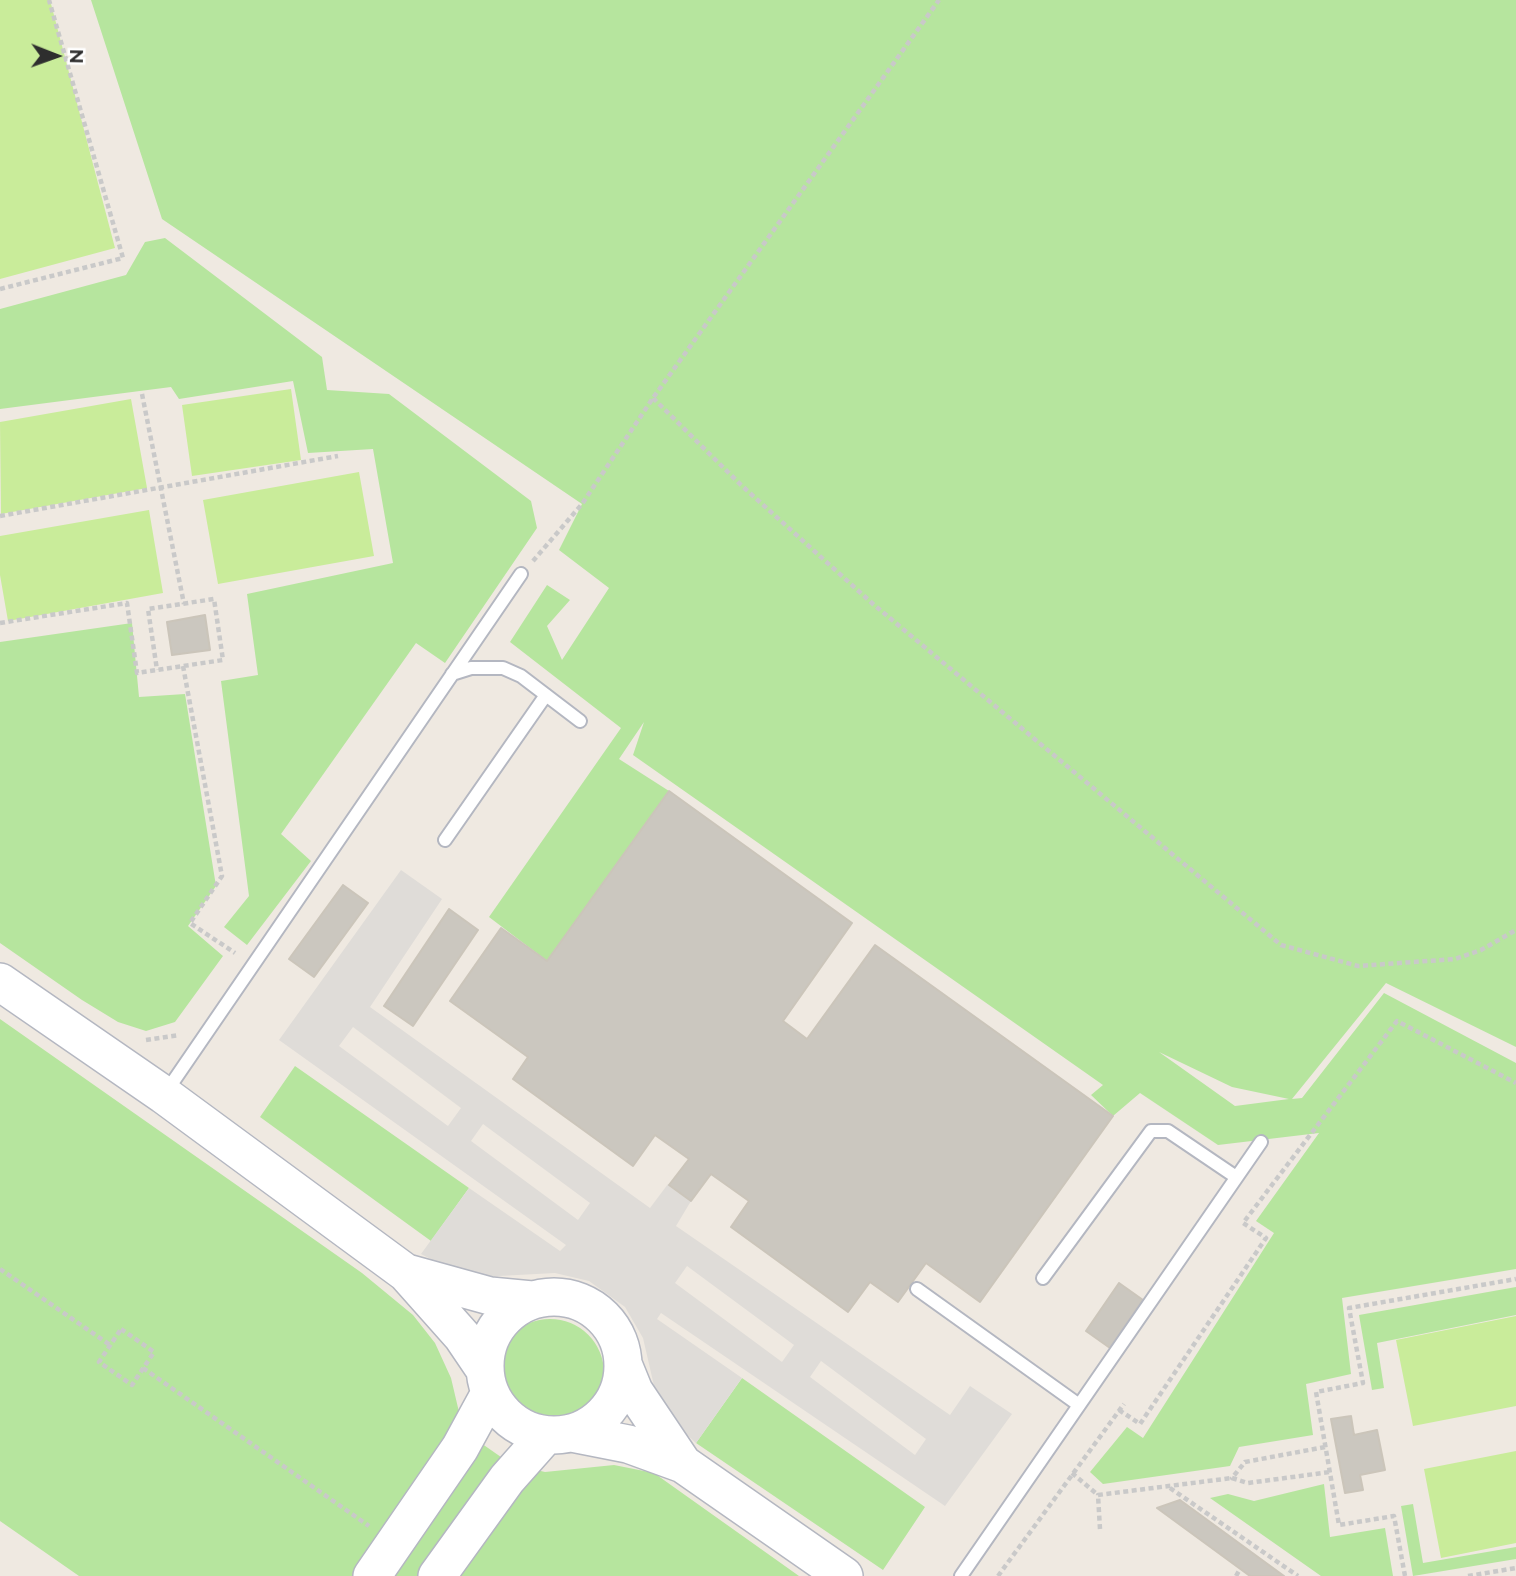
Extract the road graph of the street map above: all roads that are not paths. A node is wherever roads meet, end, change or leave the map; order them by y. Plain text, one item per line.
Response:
1 (521, 574) road end
2 (452, 674) junction
3 (546, 695) junction
4 (580, 721) dead end
5 (445, 840) dead end
6 (0, 982) edge
7 (164, 1095) junction
8 (1261, 1142) dead end
9 (1236, 1177) junction
10 (406, 1273) junction
11 (1043, 1278) dead end
12 (917, 1290) dead end
13 (533, 1300) junction
14 (623, 1364) junction
15 (488, 1381) junction
16 (1079, 1405) junction
17 (559, 1434) junction
18 (683, 1464) junction
19 (372, 1576) edge
20 (437, 1576) edge
21 (844, 1576) edge
22 (961, 1576) edge

1 - 2 lane
2 - 3 lane
2 - 7 lane
3 - 4 lane
3 - 5 lane
6 - 7 street
7 - 10 street
8 - 9 lane
9 - 11 lane
9 - 16 lane
10 - 13 street
10 - 15 street
12 - 16 lane
13 - 14 street
13 - 15 street
14 - 17 street
14 - 18 street
15 - 17 street
15 - 19 street
16 - 22 lane
17 - 18 street
17 - 20 street
18 - 21 street

